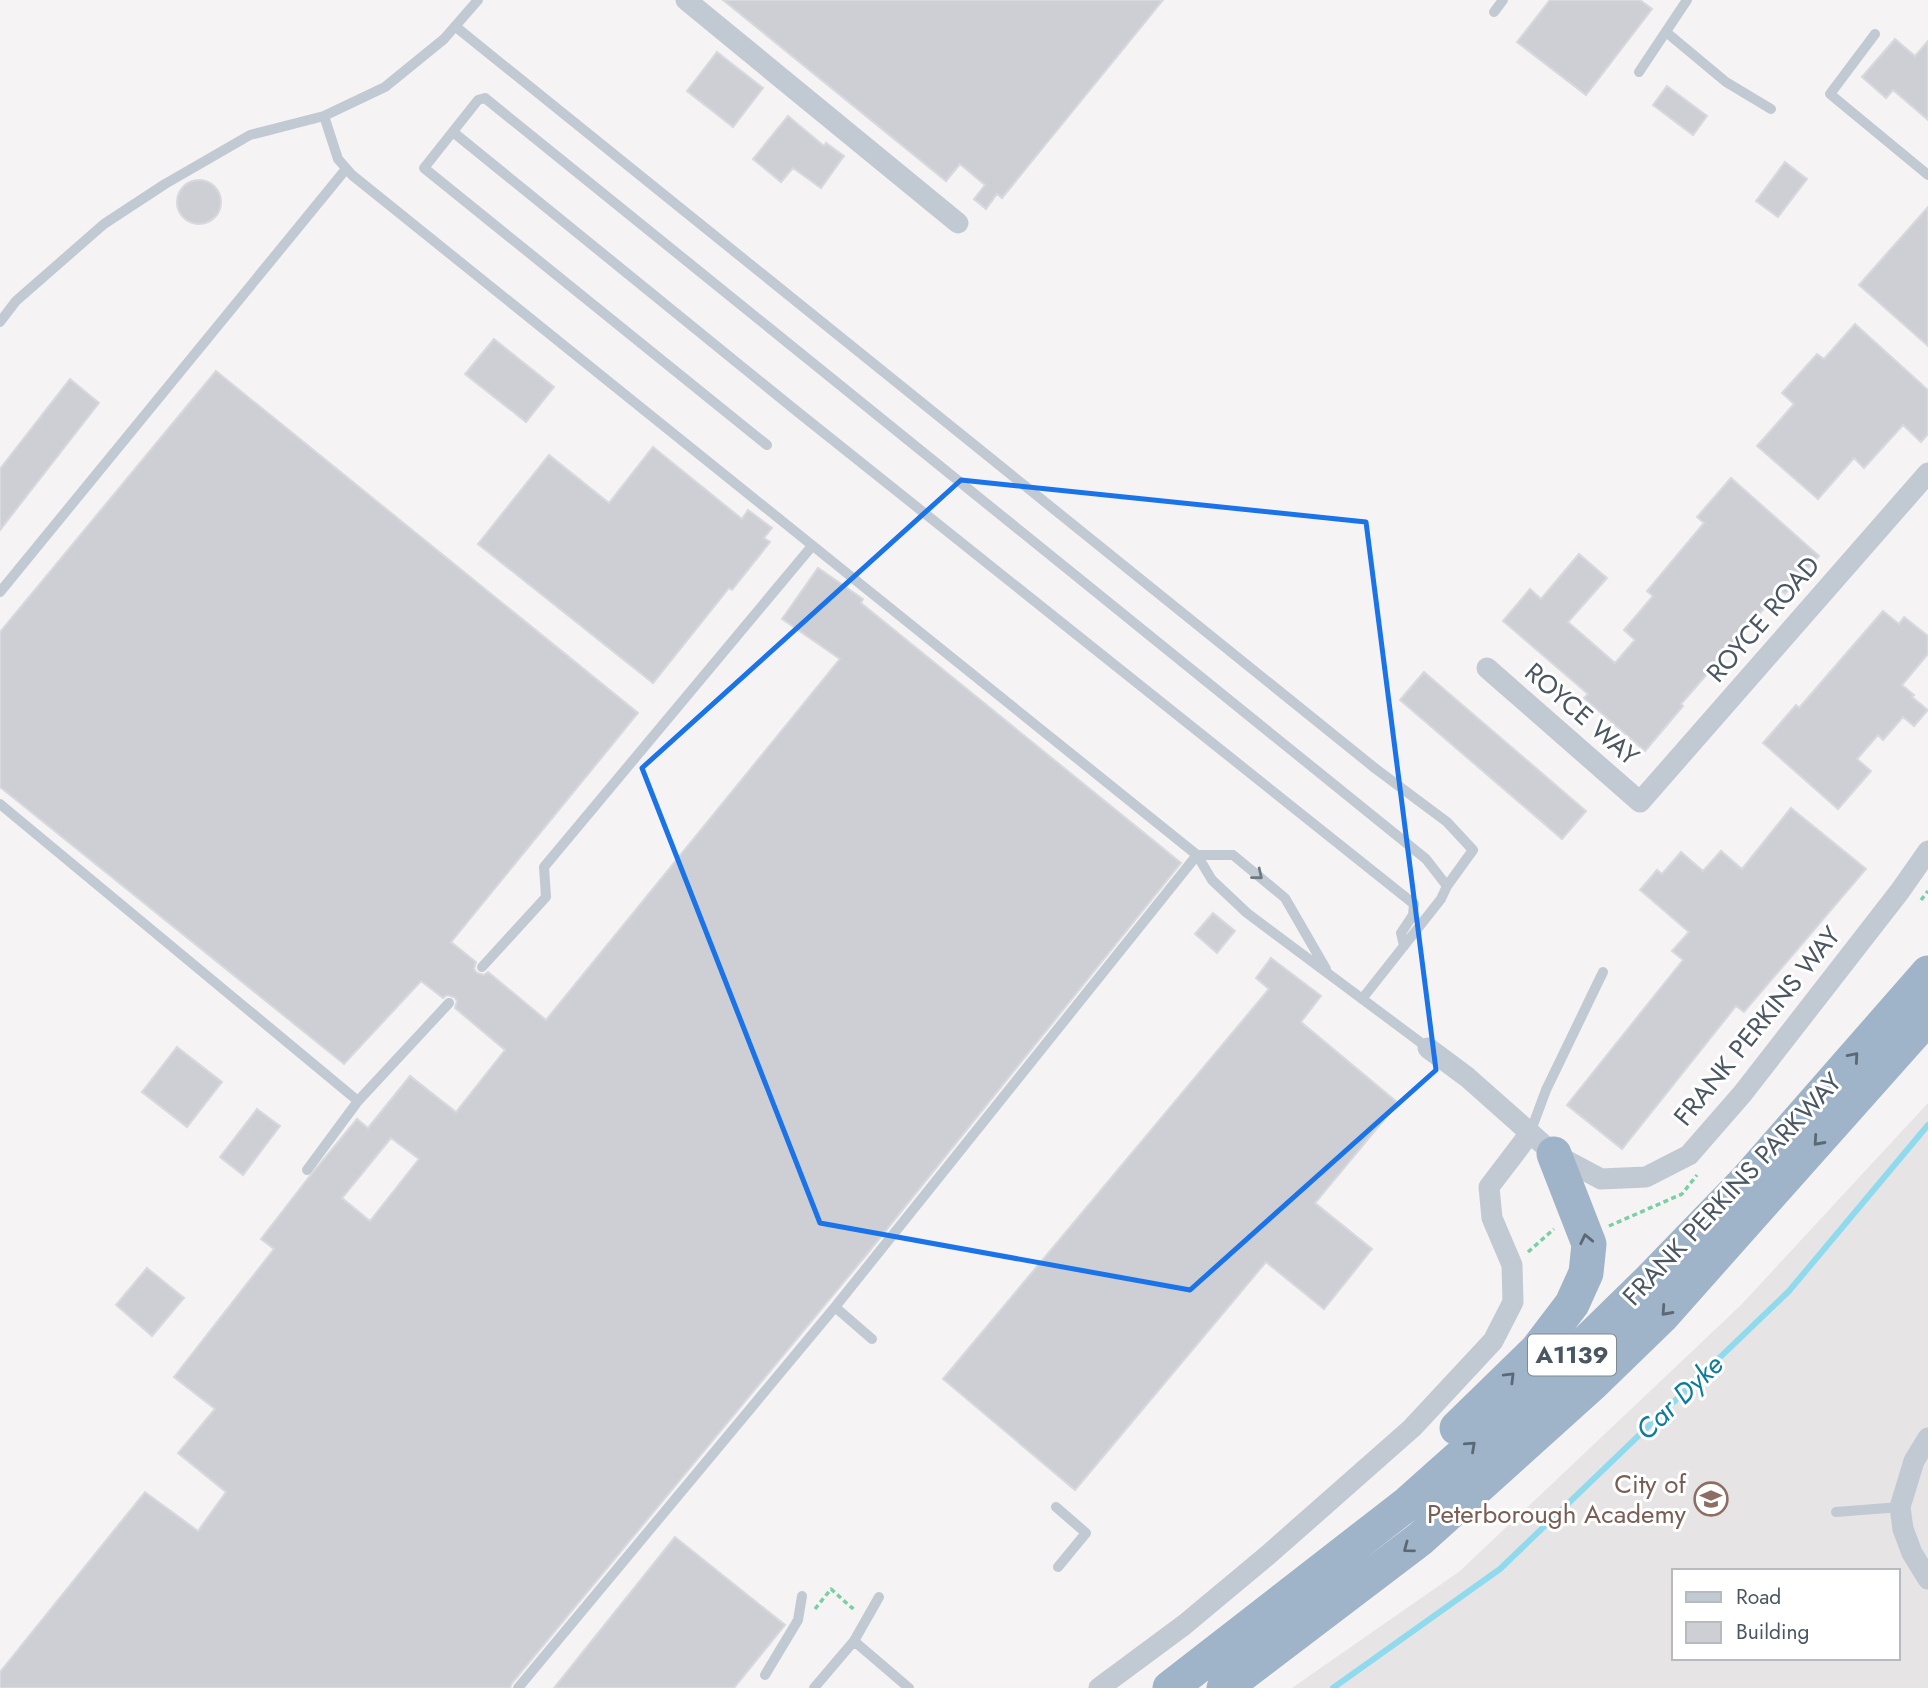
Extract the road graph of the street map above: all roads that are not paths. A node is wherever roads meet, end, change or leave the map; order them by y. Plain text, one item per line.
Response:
1 (478, 0) edge
2 (686, 0) edge
3 (1503, 0) edge
4 (1687, 0) edge
5 (1494, 12) dead end
6 (456, 27) junction
7 (1666, 32) junction
8 (1875, 34) dead end
9 (1639, 72) dead end
10 (1771, 109) dead end
11 (324, 116) junction
12 (453, 132) junction
13 (346, 169) junction
14 (1928, 175) edge
15 (958, 223) dead end
16 (0, 322) edge
17 (766, 445) dead end
18 (1928, 473) edge
19 (813, 546) junction
20 (0, 592) edge
21 (1487, 668) dead end
22 (1640, 802) joint
23 (0, 804) edge
24 (1928, 851) edge
25 (1197, 855) junction
26 (1447, 886) junction
27 (1404, 947) junction
28 (482, 967) dead end
29 (1603, 972) dead end
30 (1928, 972) edge
31 (1330, 975) junction
32 (1362, 999) junction
33 (449, 1003) dead end
34 (1928, 1017) edge
35 (1429, 1048) joint
36 (358, 1101) junction
37 (1542, 1144) junction
38 (307, 1170) dead end
39 (835, 1307) junction
40 (872, 1339) dead end
41 (1928, 1438) edge
42 (1056, 1507) dead end
43 (1900, 1507) junction
44 (1836, 1512) dead end
45 (1058, 1567) dead end
46 (1928, 1579) edge
47 (802, 1596) dead end
48 (879, 1597) dead end
49 (853, 1641) junction
50 (1228, 1642) junction
51 (765, 1675) dead end
52 (518, 1688) edge
53 (814, 1688) edge
54 (909, 1688) edge
55 (1099, 1688) edge
56 (1170, 1688) edge
57 (1224, 1688) edge

1 - 6 lane
2 - 15 street
3 - 5 lane
4 - 7 lane
6 - 11 lane
6 - 26 lane
7 - 9 lane
7 - 10 lane
8 - 14 lane
11 - 13 lane
11 - 16 lane
12 - 17 lane
12 - 26 lane
12 - 27 lane
13 - 19 lane
13 - 20 lane
18 - 22 street, ROYCE ROAD
19 - 25 lane
19 - 28 lane
21 - 22 street, ROYCE WAY
23 - 36 lane
24 - 37 street, FRANK PERKINS WAY
25 - 31 lane
25 -> 31 lane
25 - 39 lane
26 - 27 lane
27 - 32 lane
29 - 37 lane
50 -> 30 highway, FRANK PERKINS PARKWAY / A1139
31 - 32 lane
32 - 35 lane
33 - 36 lane
34 -> 57 highway, FRANK PERKINS PARKWAY / A1139
35 - 37 street, FRANK PERKINS WAY
36 - 38 lane
50 -> 37 highway
37 - 55 street
39 - 40 lane
39 - 52 lane
41 - 43 street
42 - 45 lane
43 - 44 lane
43 - 46 street
47 - 51 lane
48 - 49 lane
49 - 53 lane
49 - 54 lane
50 - 56 highway, FRANK PERKINS PARKWAY / A1139

